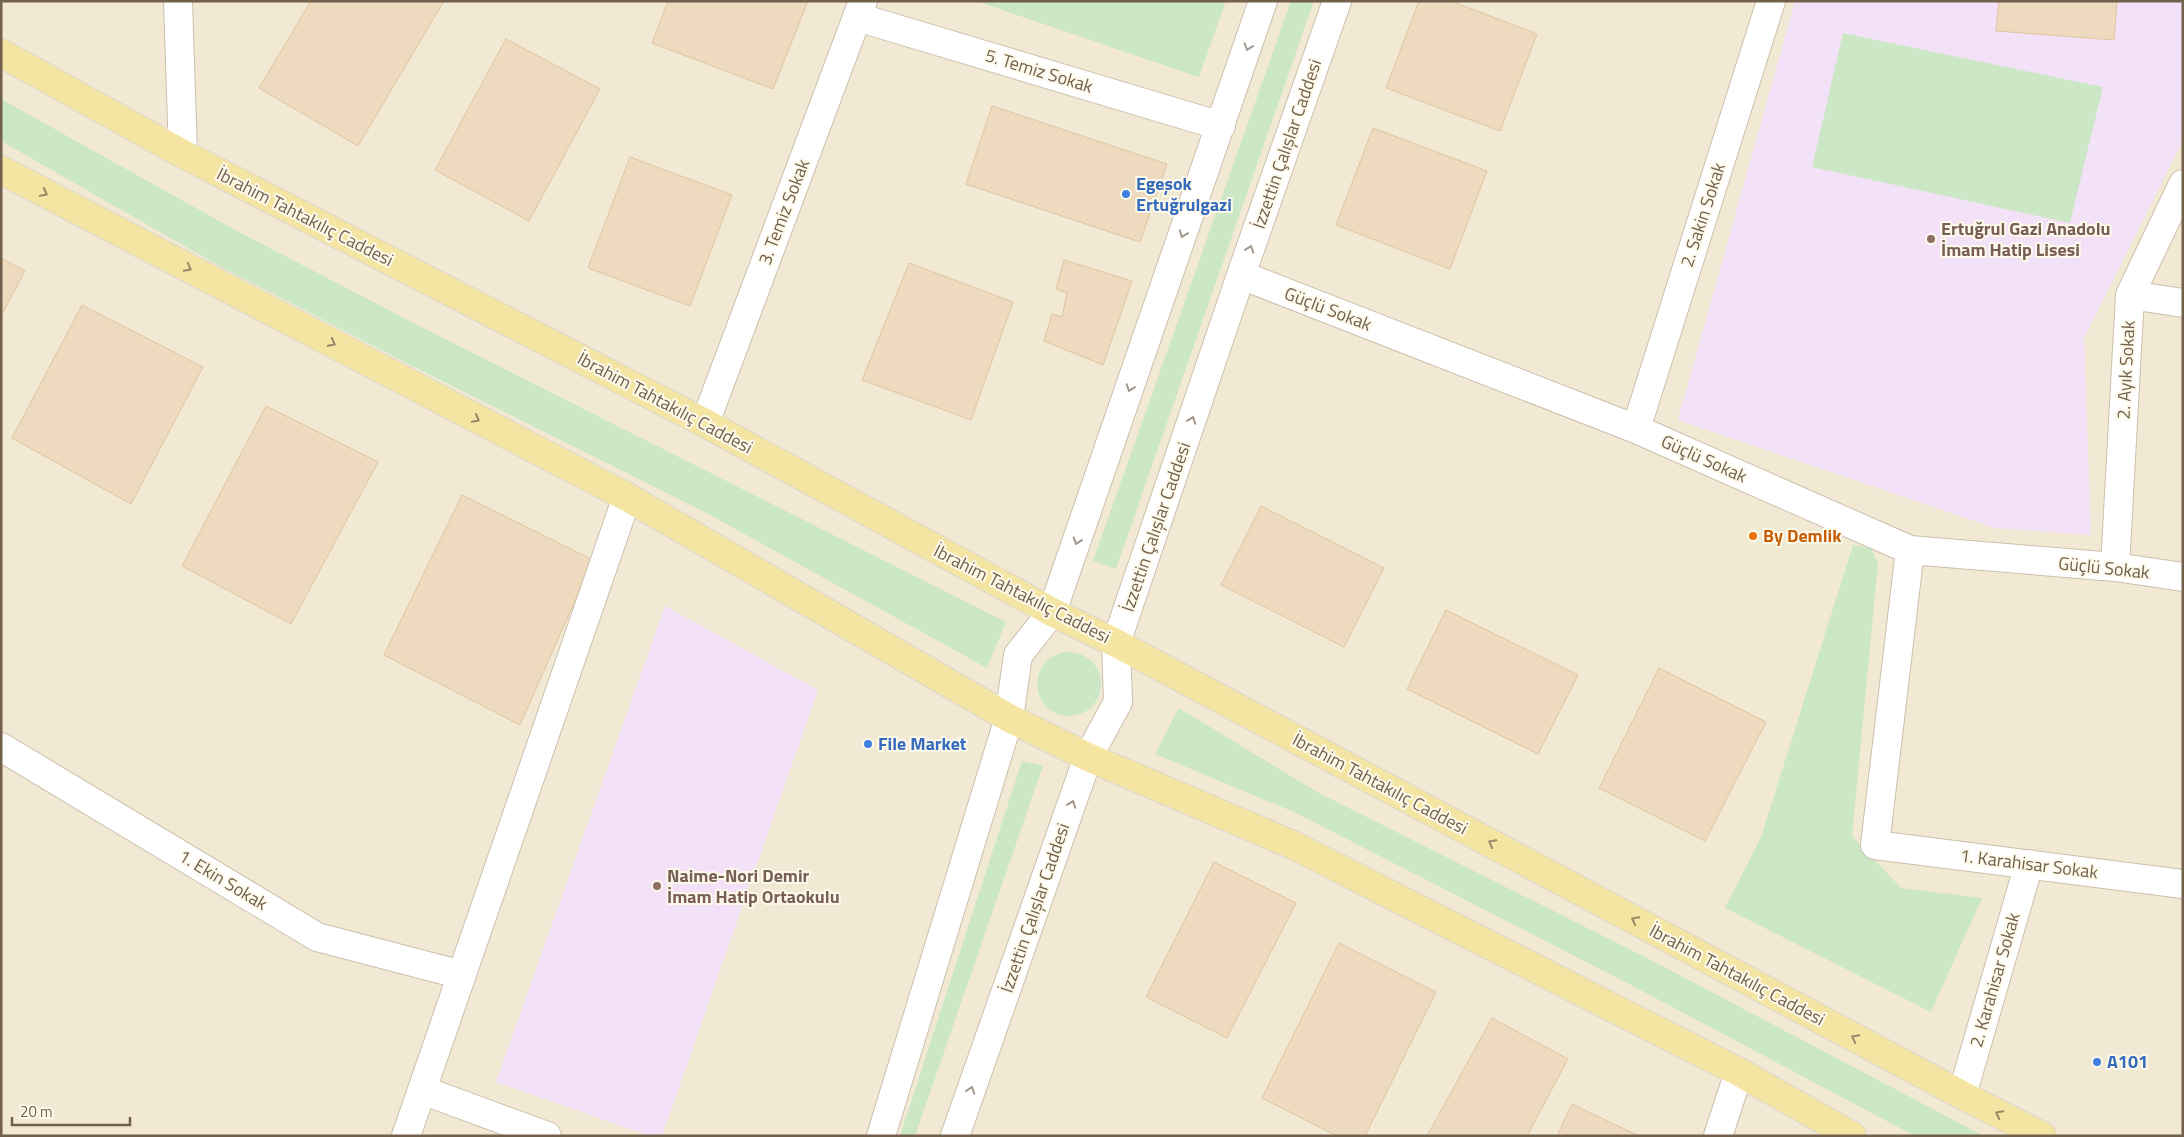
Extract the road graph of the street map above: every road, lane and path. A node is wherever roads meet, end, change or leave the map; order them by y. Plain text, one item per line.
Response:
1 (178, 1) edge
2 (1264, 1) edge
3 (1337, 1) edge
4 (1771, 1) edge
5 (860, 9) edge
6 (1, 53) edge
7 (1220, 126) junction
8 (183, 154) junction
9 (1, 170) edge
10 (2183, 184) edge
11 (1240, 275) junction
12 (2130, 295) junction
13 (2183, 303) edge
14 (705, 423) junction
15 (1636, 429) junction
16 (627, 497) junction
17 (1910, 550) junction
18 (2115, 567) junction
19 (2183, 577) edge
20 (1052, 612) junction
21 (1116, 643) junction
22 (1009, 718) junction
23 (1, 747) edge
24 (1088, 758) junction
25 (2029, 864) junction
26 (2183, 884) edge
27 (462, 974) junction
28 (1739, 1072) junction
29 (422, 1090) junction
30 (1962, 1095) junction
31 (406, 1136) edge
32 (547, 1136) edge
33 (881, 1136) edge
34 (955, 1136) edge
35 (1718, 1136) edge
36 (1852, 1136) edge
37 (2042, 1136) edge

1 - 8 street
2 -> 7 street
11 -> 3 street, İzzettin Çalışlar Caddesi
4 - 15 street, 2. Sakin Sokak
5 - 7 street, 5. Temiz Sokak
5 - 14 street, 3. Temiz Sokak
6 - 8 main road, İbrahim Tahtakılıç Caddesi
7 -> 20 street
8 - 14 main road, İbrahim Tahtakılıç Caddesi
9 -> 16 main road
10 - 12 street, 2. Ayık Sokak
11 - 15 street, Güçlü Sokak
21 -> 11 street, İzzettin Çalışlar Caddesi
12 - 13 street
12 - 18 street, 2. Ayık Sokak
14 - 20 main road, İbrahim Tahtakılıç Caddesi
15 - 17 street, Güçlü Sokak
16 - 22 main road
16 - 27 street
17 - 18 street, Güçlü Sokak
17 - 25 street, 1. Karahisar Sokak
18 - 19 street, Güçlü Sokak
20 - 21 main road, İbrahim Tahtakılıç Caddesi
20 - 22 street
21 - 24 street, İzzettin Çalışlar Caddesi
30 -> 21 main road, İbrahim Tahtakılıç Caddesi
22 - 24 main road
22 - 33 street
23 - 27 street, 1. Ekin Sokak
24 - 28 main road
34 -> 24 street, İzzettin Çalışlar Caddesi
25 - 26 street, 1. Karahisar Sokak
25 - 30 street, 2. Karahisar Sokak
27 - 29 street
28 - 35 street
28 - 36 main road
29 - 31 street
29 - 32 street
37 -> 30 main road, İbrahim Tahtakılıç Caddesi

